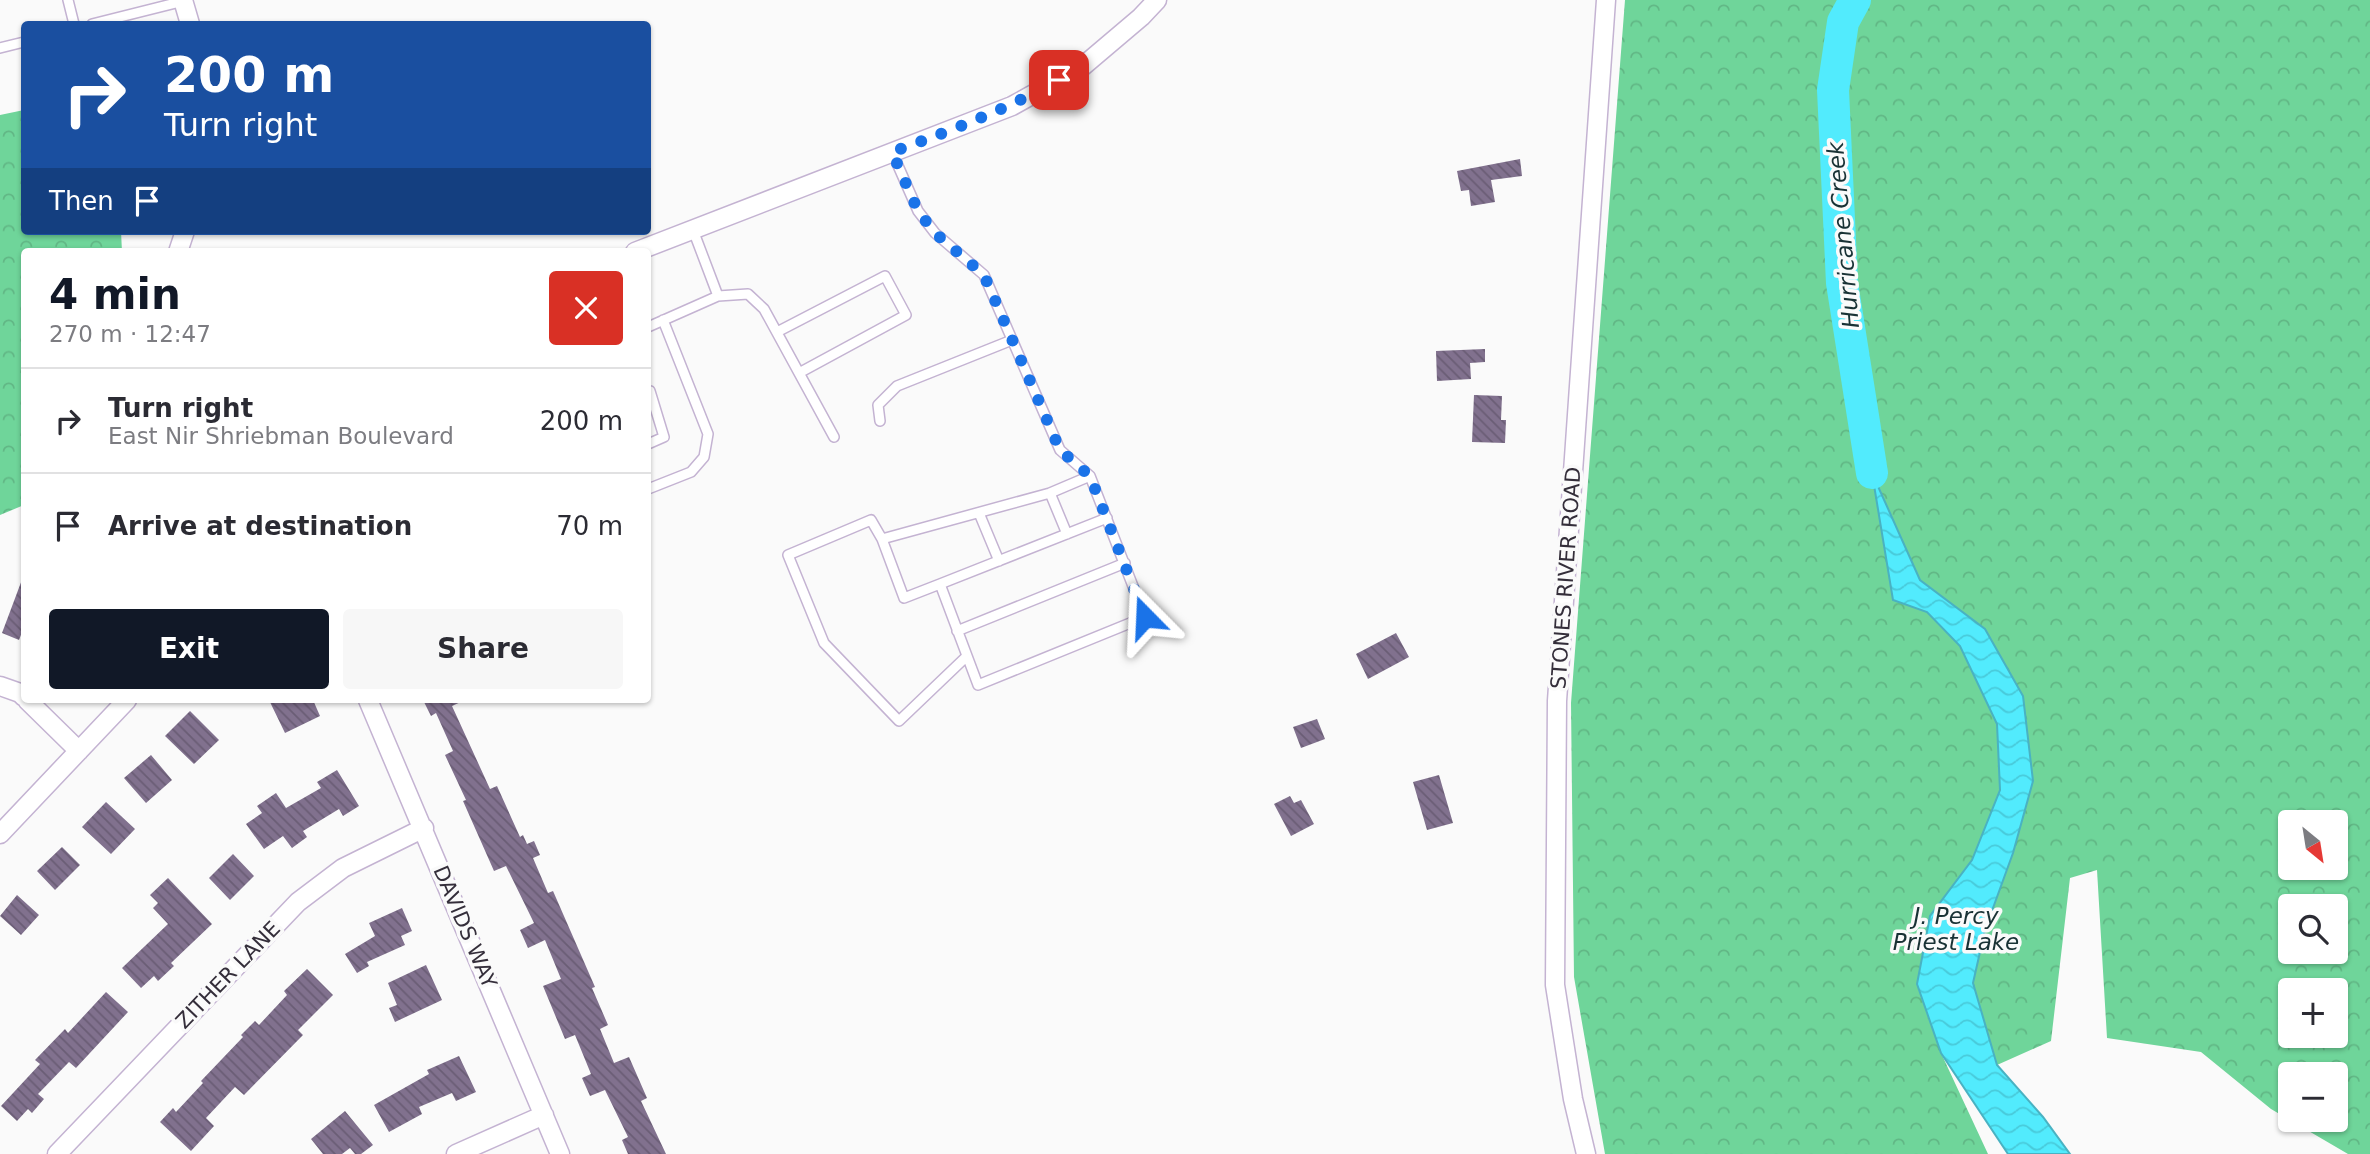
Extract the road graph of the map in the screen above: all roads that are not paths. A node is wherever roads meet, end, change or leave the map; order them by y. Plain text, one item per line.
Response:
1 (68, 0) edge
2 (183, 0) edge
3 (1157, 0) edge
4 (1606, 0) edge
5 (73, 21) edge
6 (103, 21) edge
7 (189, 21) edge
8 (21, 43) edge
9 (0, 48) edge
10 (892, 152) junction
11 (693, 230) junction
12 (646, 248) edge
13 (718, 296) junction
14 (663, 320) junction
15 (651, 326) edge
16 (777, 332) junction
17 (1012, 340) junction
18 (799, 373) junction
19 (651, 394) edge
20 (880, 421) dead end
21 (834, 437) dead end
22 (651, 443) edge
23 (1090, 476) junction
24 (651, 488) edge
25 (1050, 493) junction
26 (979, 513) junction
27 (1107, 518) junction
28 (1067, 534) junction
29 (882, 539) junction
30 (999, 561) junction
31 (1125, 563) junction
32 (940, 584) junction
33 (957, 631) junction
34 (967, 656) junction
35 (0, 686) edge
36 (21, 694) edge
37 (30, 703) edge
38 (124, 703) edge
39 (369, 703) edge
40 (79, 751) junction
41 (424, 828) junction
42 (0, 834) edge
43 (544, 1115) junction
44 (57, 1154) edge
45 (456, 1154) edge
46 (561, 1154) edge
47 (1586, 1154) edge

1 - 5 lane
2 - 6 lane
2 - 7 street
3 - 10 street
4 - 47 street, STONES RIVER ROAD
8 - 9 lane
10 - 11 street
10 - 17 lane
11 - 12 street
11 - 13 lane
13 - 14 lane
13 - 16 lane
14 - 15 lane
14 - 24 lane
16 - 18 lane
16 - 18 lane
17 - 20 lane
17 - 23 lane
18 - 21 lane
19 - 22 lane
23 - 25 lane
23 - 27 lane
25 - 26 lane
25 - 28 lane
26 - 29 lane
26 - 30 lane
27 - 28 lane
27 - 31 lane
28 - 30 lane
29 - 32 lane
29 - 34 lane
30 - 32 lane
31 - 33 lane
31 - 34 lane
32 - 33 lane
33 - 34 lane
35 - 36 street
37 - 40 street
38 - 40 street
39 - 41 street, DAVIDS WAY
40 - 42 street
41 - 43 street, DAVIDS WAY
41 - 44 street, ZITHER LANE
43 - 45 street
43 - 46 street, DAVIDS WAY

